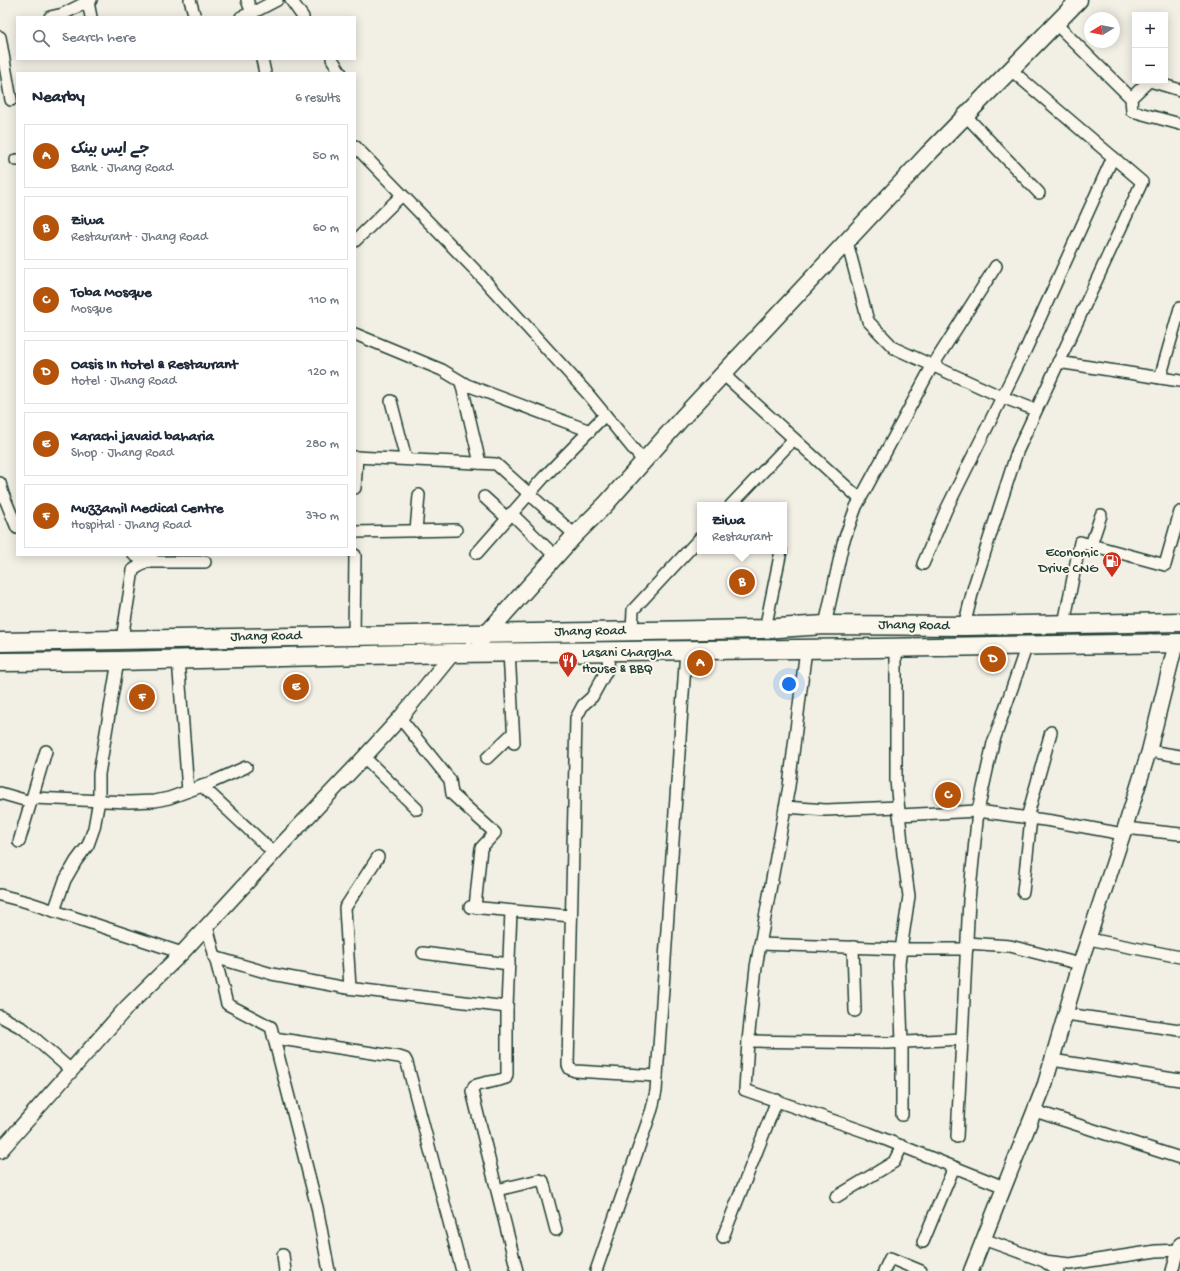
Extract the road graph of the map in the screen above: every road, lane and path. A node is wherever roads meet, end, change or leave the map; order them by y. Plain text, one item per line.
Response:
1 (190, 0) edge
2 (247, 0) edge
3 (277, 0) edge
4 (291, 0) edge
5 (1079, 0) edge
6 (90, 1) edge
7 (248, 15) edge
8 (54, 16) edge
9 (91, 16) edge
10 (195, 16) edge
11 (302, 16) edge
12 (1056, 24) junction
13 (0, 37) edge
14 (262, 60) edge
15 (333, 60) edge
16 (1011, 70) junction
17 (265, 72) edge
18 (340, 72) edge
19 (1147, 84) edge
20 (1160, 84) edge
21 (1180, 90) edge
22 (1131, 98) junction
23 (9, 100) edge
24 (966, 116) junction
25 (1180, 124) edge
26 (356, 147) edge
27 (1113, 157) junction
28 (1039, 193) dead end
29 (402, 195) junction
30 (356, 240) edge
31 (847, 242) junction
32 (996, 266) dead end
33 (1180, 308) edge
34 (356, 334) edge
35 (1058, 362) junction
36 (933, 365) junction
37 (723, 374) junction
38 (1160, 378) junction
39 (1180, 381) edge
40 (461, 382) junction
41 (1002, 397) junction
42 (391, 401) dead end
43 (1036, 410) junction
44 (605, 415) junction
45 (590, 431) junction
46 (794, 439) junction
47 (356, 457) edge
48 (406, 459) junction
49 (644, 462) junction
50 (480, 463) junction
51 (0, 484) edge
52 (529, 494) junction
53 (420, 495) dead end
54 (484, 497) dead end
55 (860, 499) junction
56 (734, 502) edge
57 (4, 510) edge
58 (1180, 512) edge
59 (1101, 515) dead end
60 (509, 516) junction
61 (16, 527) edge
62 (456, 530) dead end
63 (416, 531) junction
64 (356, 532) edge
65 (575, 535) junction
66 (697, 541) edge
67 (1091, 545) junction
68 (477, 553) dead end
69 (780, 554) edge
70 (138, 556) edge
71 (355, 556) edge
72 (556, 557) junction
73 (149, 559) edge
74 (206, 562) dead end
75 (923, 564) dead end
76 (1180, 622) edge
77 (1064, 624) junction
78 (825, 625) junction
79 (964, 626) junction
80 (766, 629) junction
81 (632, 631) junction
82 (486, 634) junction
83 (354, 636) junction
84 (122, 639) junction
85 (0, 642) edge
86 (1178, 643) edge
87 (1027, 645) junction
88 (896, 648) junction
89 (806, 649) junction
90 (686, 650) junction
91 (609, 651) junction
92 (509, 652) junction
93 (462, 653) junction
94 (178, 659) junction
95 (118, 661) junction
96 (0, 662) edge
97 (400, 718) junction
98 (1051, 732) dead end
99 (46, 751) dead end
100 (1149, 751) junction
101 (1180, 756) edge
102 (364, 757) junction
103 (487, 758) dead end
104 (246, 767) dead end
105 (202, 786) junction
106 (188, 791) junction
107 (0, 793) edge
108 (32, 800) junction
109 (99, 800) junction
110 (785, 807) junction
111 (417, 809) dead end
112 (899, 811) junction
113 (978, 811) junction
114 (1029, 818) junction
115 (1124, 831) junction
116 (1180, 834) edge
117 (19, 842) dead end
118 (274, 853) junction
119 (378, 858) dead end
120 (1022, 892) dead end
121 (0, 895) edge
122 (54, 911) junction
123 (511, 911) junction
124 (572, 916) junction
125 (207, 926) junction
126 (1089, 940) junction
127 (760, 944) junction
128 (967, 946) junction
129 (854, 947) junction
130 (901, 949) junction
131 (423, 952) dead end
132 (182, 953) junction
133 (214, 957) junction
134 (1180, 957) edge
135 (509, 964) junction
136 (1080, 964) junction
137 (350, 988) junction
138 (508, 1008) junction
139 (856, 1011) dead end
140 (1066, 1014) junction
141 (0, 1016) edge
142 (1180, 1030) edge
143 (274, 1038) junction
144 (962, 1039) junction
145 (748, 1041) junction
146 (902, 1042) junction
147 (1052, 1060) junction
148 (72, 1070) junction
149 (657, 1076) junction
150 (1180, 1080) edge
151 (777, 1100) junction
152 (1034, 1111) junction
153 (902, 1115) dead end
154 (957, 1137) dead end
155 (902, 1146) junction
156 (0, 1152) edge
157 (1180, 1158) edge
158 (954, 1167) junction
159 (1004, 1187) junction
160 (497, 1190) junction
161 (836, 1197) dead end
162 (556, 1230) dead end
163 (723, 1237) dead end
164 (983, 1239) junction
165 (923, 1242) dead end
166 (1180, 1248) edge
167 (282, 1256) dead end
168 (1044, 1261) junction
169 (285, 1271) edge
170 (329, 1271) edge
171 (462, 1271) edge
172 (517, 1271) edge
173 (596, 1271) edge
174 (884, 1271) edge
175 (921, 1271) edge
176 (970, 1271) edge
177 (1058, 1271) edge
178 (1172, 1271) edge

1 - 10 street
2 - 7 street
3 - 7 street
4 - 11 street
5 - 12 main road
6 - 8 street
6 - 9 street
12 - 16 main road
12 - 22 street
13 - 23 street
14 - 17 street
15 - 18 street
16 - 24 main road
16 - 27 street
19 - 22 street
20 - 21 street
22 - 25 street
24 - 28 street
24 - 31 main road
26 - 29 street
27 - 35 street
27 - 41 street
29 - 30 street
29 - 44 street
31 - 36 street
31 - 37 main road
32 - 36 street
33 - 38 street
34 - 40 street
35 - 38 street
35 - 43 street
36 - 41 street
36 - 55 street
37 - 46 street
37 - 49 main road
38 - 39 street
40 - 45 street
40 - 50 street
41 - 43 street
41 - 75 street
42 - 48 street
43 - 79 street
44 - 45 street
44 - 49 street
45 - 52 street
46 - 55 street
46 - 56 street
47 - 48 street
48 - 50 street
49 - 65 main road
50 - 52 street
51 - 57 street
52 - 60 street
52 - 65 street
53 - 63 street
54 - 60 street
55 - 78 street
57 - 61 street
58 - 67 street
59 - 67 street
60 - 68 street
60 - 72 street
62 - 63 street
63 - 64 street
65 - 72 main road
66 - 81 street
67 - 77 street
69 - 80 street
70 - 73 street
71 - 83 street
72 - 82 main road
73 - 74 street
73 - 84 street
76 - 77 main road, Jhang Road
77 - 79 main road, Jhang Road
78 - 79 main road, Jhang Road
78 - 80 main road, Jhang Road
80 - 81 main road, Jhang Road
81 - 82 main road, Jhang Road
82 - 83 main road, Jhang Road
82 - 93 main road
83 - 84 main road, Jhang Road
84 - 85 main road, Jhang Road
86 - 87 main road, Jhang Road
86 - 100 street
87 - 88 main road, Jhang Road
87 - 113 street
88 - 89 main road, Jhang Road
88 - 112 street
89 - 90 main road, Jhang Road
89 - 110 street
90 - 91 main road, Jhang Road
90 - 149 street
91 - 92 main road, Jhang Road
91 - 124 street
92 - 93 main road, Jhang Road
92 - 103 street
93 - 94 main road, Jhang Road
93 - 97 street
94 - 95 main road, Jhang Road
94 - 106 street
95 - 96 main road, Jhang Road
95 - 109 street
97 - 102 street
97 - 123 street
98 - 114 street
99 - 108 street
100 - 101 street
100 - 115 street
102 - 111 street
102 - 118 street
104 - 105 street
105 - 106 street
105 - 118 street
106 - 109 street
107 - 108 street
108 - 109 street
108 - 117 street
109 - 122 street
110 - 112 street
110 - 127 street
112 - 113 street
112 - 130 street
113 - 114 street
113 - 128 street
114 - 115 street
114 - 120 street
115 - 116 street
115 - 126 street
118 - 125 street
119 - 137 street
121 - 122 street
122 - 132 street
123 - 124 street
123 - 135 street
124 - 149 street
125 - 132 street
125 - 133 street
126 - 134 street
126 - 136 street
127 - 129 street
127 - 145 street
128 - 130 street
128 - 136 street
128 - 144 street
129 - 130 street
129 - 139 street
130 - 146 street
131 - 135 street
132 - 148 street
133 - 137 street
133 - 143 street
135 - 138 street
136 - 140 street
137 - 138 street
138 - 160 street
140 - 142 street
140 - 147 street
141 - 148 street
143 - 170 street
143 - 171 street
144 - 146 street
144 - 154 street
145 - 146 street
145 - 151 street
146 - 153 street
147 - 150 street
147 - 152 street
148 - 156 street
149 - 173 street
151 - 155 street
151 - 163 street
152 - 157 street
152 - 159 street
155 - 158 street
155 - 161 street
158 - 159 street
158 - 165 street
159 - 164 street
160 - 162 street
160 - 172 street
164 - 168 street
164 - 176 street
166 - 168 street
166 - 178 street
167 - 169 street
168 - 177 street
174 - 175 street

